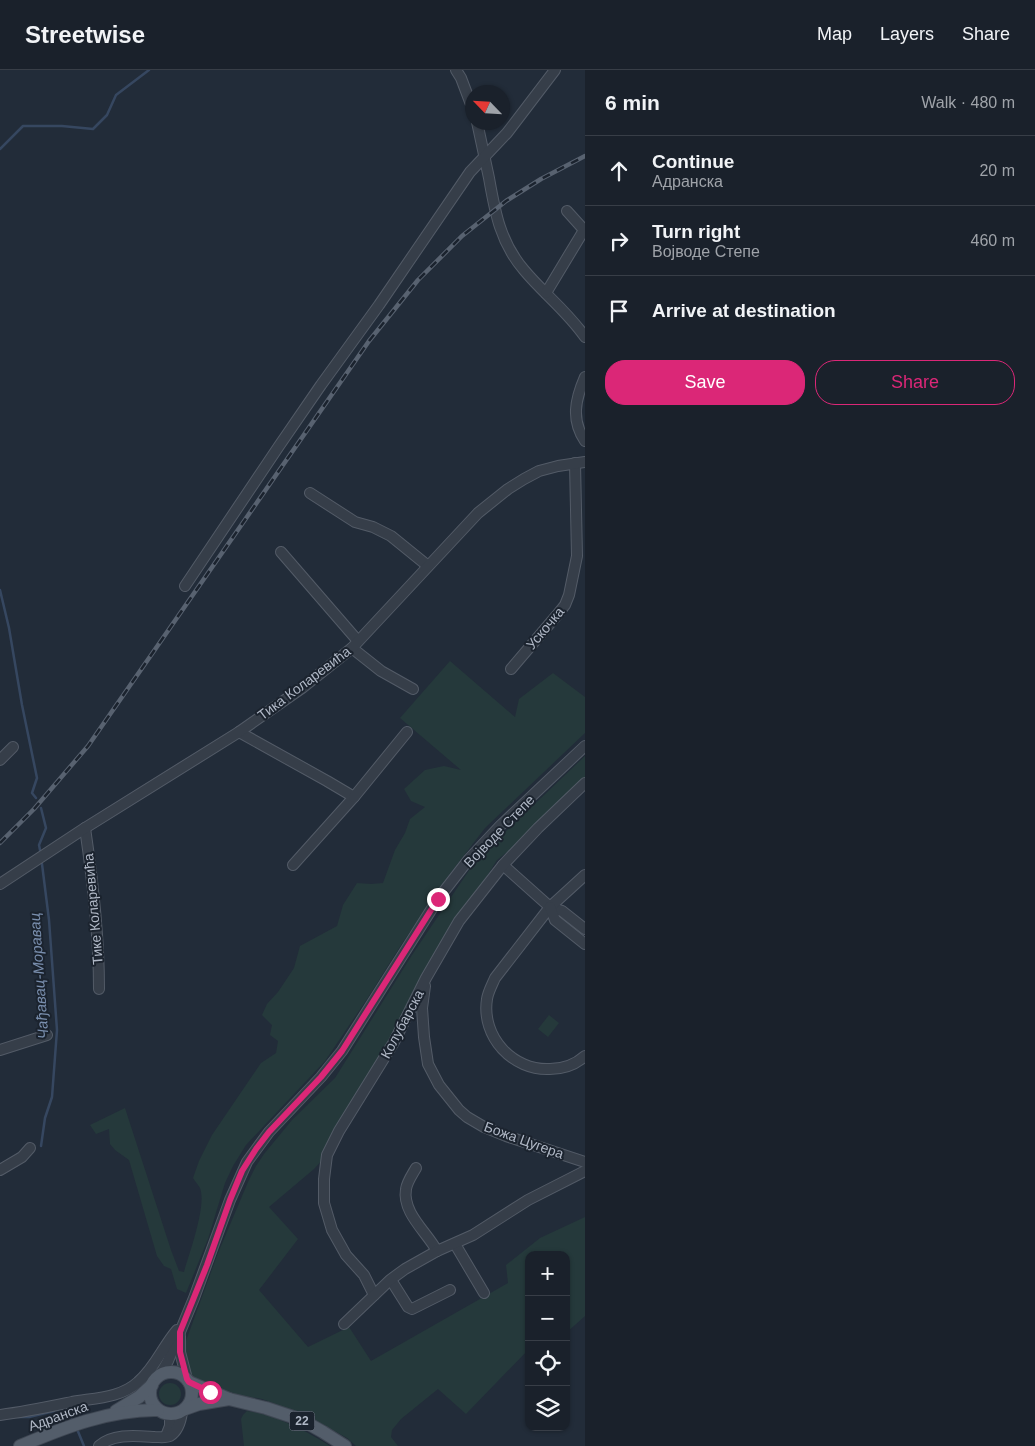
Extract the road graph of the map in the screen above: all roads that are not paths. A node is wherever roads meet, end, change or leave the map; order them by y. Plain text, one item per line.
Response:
1 (456, 70) edge
2 (550, 72) edge
3 (465, 89) edge
4 (479, 130) edge
5 (484, 158) junction
6 (567, 211) dead end
7 (546, 293) junction
8 (585, 337) edge
9 (585, 378) edge
10 (585, 442) edge
11 (580, 462) edge
12 (310, 493) dead end
13 (281, 552) dead end
14 (428, 566) junction
15 (185, 586) dead end
16 (355, 644) junction
17 (511, 668) dead end
18 (413, 689) dead end
19 (239, 732) junction
20 (407, 732) dead end
21 (585, 746) edge
22 (13, 747) dead end
23 (0, 760) edge
24 (585, 783) edge
25 (354, 797) junction
26 (85, 828) junction
27 (503, 865) junction
28 (292, 866) dead end
29 (585, 875) edge
30 (0, 884) edge
31 (550, 907) junction
32 (585, 929) edge
33 (585, 944) edge
34 (426, 978) junction
35 (99, 989) dead end
36 (47, 1035) dead end
37 (0, 1050) edge
38 (585, 1056) edge
39 (30, 1148) dead end
40 (585, 1162) edge
41 (416, 1168) dead end
42 (0, 1170) edge
43 (585, 1171) edge
44 (455, 1244) junction
45 (437, 1251) junction
46 (391, 1280) junction
47 (450, 1290) dead end
48 (484, 1293) dead end
49 (374, 1295) junction
50 (184, 1321) junction
51 (344, 1324) dead end
52 (180, 1332) junction
53 (156, 1380) junction
54 (188, 1381) junction
55 (229, 1399) junction
56 (174, 1411) junction
57 (0, 1415) edge
58 (107, 1415) junction
59 (119, 1441) edge
60 (20, 1446) edge
61 (99, 1446) edge
62 (345, 1446) edge

1 - 3 street
2 - 5 street
4 - 5 street
5 - 7 street
5 - 15 street
6 - 7 street
7 - 8 street
9 - 10 street
11 - 14 street, Тика Коларевића
11 - 17 street, Ускочка
12 - 14 street
13 - 16 street
14 - 16 street, Тика Коларевића
16 - 18 street
16 - 19 street, Тика Коларевића
19 - 25 street
19 - 26 street, Тика Коларевића
20 - 25 street
21 - 50 street, Војводе Степе
22 - 23 street
24 - 27 street, Колубарска
25 - 28 street
26 - 30 street, Тика Коларевића
26 - 35 street, Тике Коларевића
27 - 31 street
27 - 34 street, Колубарска
29 - 31 street
31 - 32 street
31 - 33 street
31 - 38 street
34 - 40 street, Божа Цугера
34 - 49 street, Колубарска
36 - 37 street
39 - 42 street
41 - 45 street
43 - 44 street
44 - 45 street
44 - 48 street
45 - 46 street
46 - 47 street
46 - 49 street
49 - 51 street
50 - 52 street, Војводе Степе
50 - 57 street
52 - 53 street, Војводе Степе
52 - 54 street, Војводе Степе
53 - 54 main road, 22
53 - 56 main road
53 - 58 main road, Адранска / 22
54 - 55 main road, Адранска / 22
54 - 56 main road
55 - 56 main road, Адранска / 22
55 - 62 main road, Адранска / 22
56 - 58 main road, Адранска / 22
56 - 59 street
58 - 60 main road, Адранска / 22
59 - 61 street

